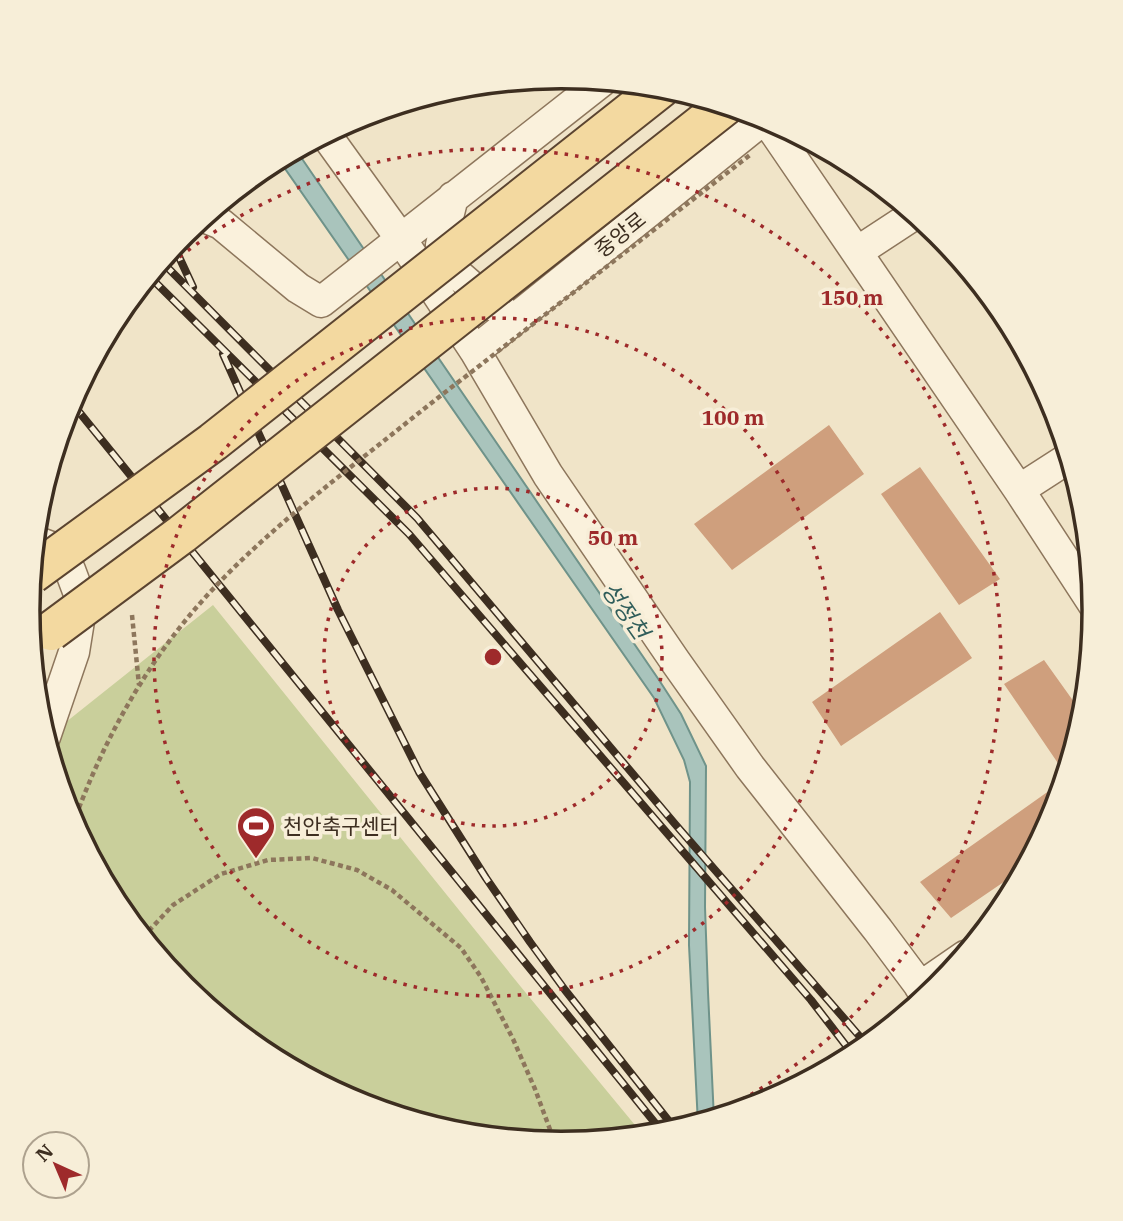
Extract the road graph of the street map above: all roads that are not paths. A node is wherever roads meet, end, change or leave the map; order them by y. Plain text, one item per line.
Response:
1 (590, 90) edge
2 (614, 92) edge
3 (649, 97) edge
4 (689, 105) edge
5 (717, 113) edge
6 (754, 127) edge
7 (778, 137) edge
8 (332, 143) edge
9 (453, 197) junction
10 (906, 220) edge
11 (215, 222) edge
12 (401, 239) junction
13 (857, 253) junction
14 (454, 272) junction
15 (534, 303) junction
16 (475, 351) junction
17 (1061, 463) edge
18 (1019, 490) junction
19 (45, 545) edge
20 (42, 564) edge
21 (42, 566) edge
22 (1082, 587) edge
23 (51, 718) edge
24 (921, 988) edge

1 - 9 street
2 - 20 main road, bridge
3 - 21 main road, bridge
4 - 5 main road, bridge
6 - 15 street, 중앙로
7 - 13 street, 중앙로
8 - 12 street
9 - 12 street
9 - 14 street
10 - 13 street
11 - 12 street
12 - 14 street
12 - 16 street
13 - 18 street, 중앙로
14 - 15 street
15 - 16 street, 중앙로
16 - 24 street
17 - 18 street
18 - 22 street, 중앙로
19 - 23 street

